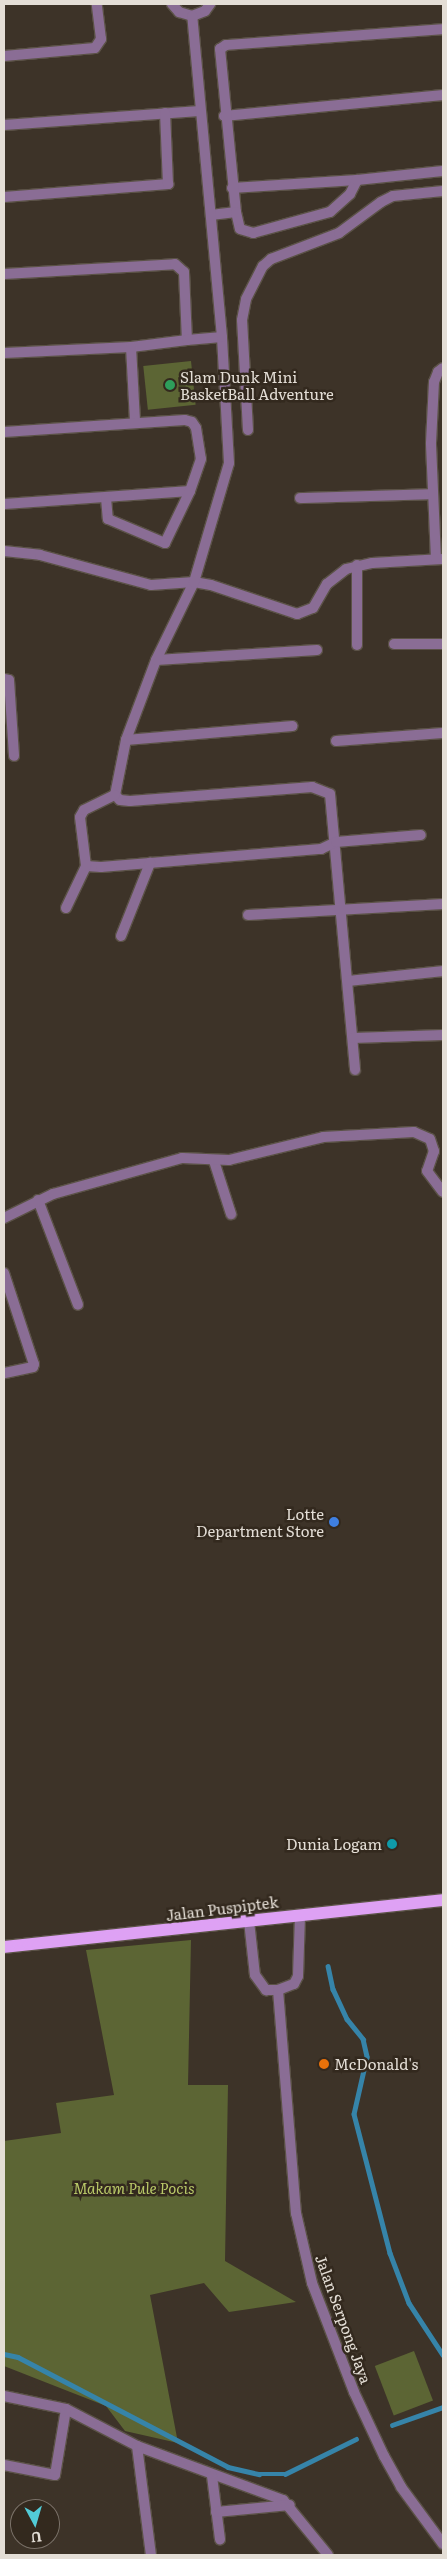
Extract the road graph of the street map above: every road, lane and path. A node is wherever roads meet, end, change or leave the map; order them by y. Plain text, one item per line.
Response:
1 (97, 4) edge
2 (172, 4) edge
3 (210, 4) edge
4 (192, 16) junction
5 (443, 29) edge
6 (4, 56) edge
7 (443, 95) edge
8 (199, 111) junction
9 (165, 113) junction
10 (224, 116) junction
11 (4, 126) edge
12 (443, 171) edge
13 (357, 180) junction
14 (232, 188) junction
15 (443, 191) edge
16 (4, 197) edge
17 (236, 212) junction
18 (211, 214) junction
19 (4, 274) edge
20 (222, 337) junction
21 (187, 340) junction
22 (131, 347) junction
23 (4, 353) edge
24 (443, 368) edge
25 (136, 421) junction
26 (248, 430) dead end
27 (4, 432) edge
28 (190, 491) junction
29 (432, 494) junction
30 (106, 498) junction
31 (300, 498) dead end
32 (4, 504) edge
33 (4, 551) edge
34 (440, 559) edge
35 (357, 565) junction
36 (194, 582) junction
37 (394, 644) dead end
38 (443, 644) edge
39 (357, 645) dead end
40 (317, 650) dead end
41 (156, 660) junction
42 (4, 680) edge
43 (292, 726) dead end
44 (443, 733) edge
45 (126, 740) junction
46 (336, 741) dead end
47 (14, 756) dead end
48 (115, 795) junction
49 (420, 835) dead end
50 (336, 842) junction
51 (150, 863) junction
52 (86, 866) junction
53 (443, 904) edge
54 (66, 908) dead end
55 (342, 909) junction
56 (248, 915) dead end
57 (120, 936) dead end
58 (443, 971) edge
59 (348, 981) junction
60 (443, 1035) edge
61 (353, 1038) junction
62 (355, 1070) dead end
63 (214, 1161) junction
64 (443, 1192) edge
65 (38, 1200) junction
66 (231, 1214) dead end
67 (4, 1218) edge
68 (4, 1273) edge
69 (78, 1305) dead end
70 (4, 1373) edge
71 (443, 1900) edge
72 (300, 1915) junction
73 (250, 1921) junction
74 (4, 1947) edge
75 (278, 1990) junction
76 (4, 2396) edge
77 (66, 2409) junction
78 (137, 2446) junction
79 (4, 2465) edge
80 (212, 2476) junction
81 (290, 2505) junction
82 (216, 2512) junction
83 (220, 2539) dead end
84 (443, 2544) edge
85 (151, 2555) edge
86 (328, 2555) edge

1 - 6 street
2 - 4 street
3 - 4 street
4 - 8 street
5 - 10 street
7 - 10 street
8 - 9 street
8 - 18 street
9 - 11 street
9 - 16 street
10 - 14 street
12 - 13 street
13 - 14 street
13 - 17 street
14 - 17 street
15 - 26 street
17 - 18 street
18 - 20 street
19 - 21 street
20 - 21 street
20 - 36 street
21 - 22 street
22 - 23 street
22 - 25 street
24 - 29 street
25 - 27 street
25 - 28 street
28 - 30 street
28 - 30 street
29 - 31 street
29 - 34 street
30 - 32 street
33 - 36 street
34 - 35 street
35 - 36 street
35 - 39 street
36 - 41 street
37 - 38 street
40 - 41 street
41 - 45 street
42 - 47 street
43 - 45 street
44 - 46 street
45 - 48 street
48 - 50 street
48 - 52 street
49 - 50 street
50 - 51 street
50 - 55 street
51 - 52 street
51 - 57 street
52 - 54 street
53 - 55 street
55 - 56 street
55 - 59 street
58 - 59 street
59 - 61 street
60 - 61 street
61 - 62 street
63 - 64 street
63 - 65 street
63 - 66 street
65 - 67 street
65 - 69 street
68 - 70 street
71 - 72 main road, Jalan Puspiptek
72 - 73 main road, Jalan Puspiptek
72 - 75 street
73 - 74 main road, Jalan Puspiptek
73 - 75 street
75 - 84 street, Jalan Serpong Jaya
76 - 77 street
77 - 78 street
77 - 79 street
78 - 80 street
78 - 85 street
80 - 81 street
80 - 82 street
81 - 82 street
81 - 86 street
82 - 83 street

